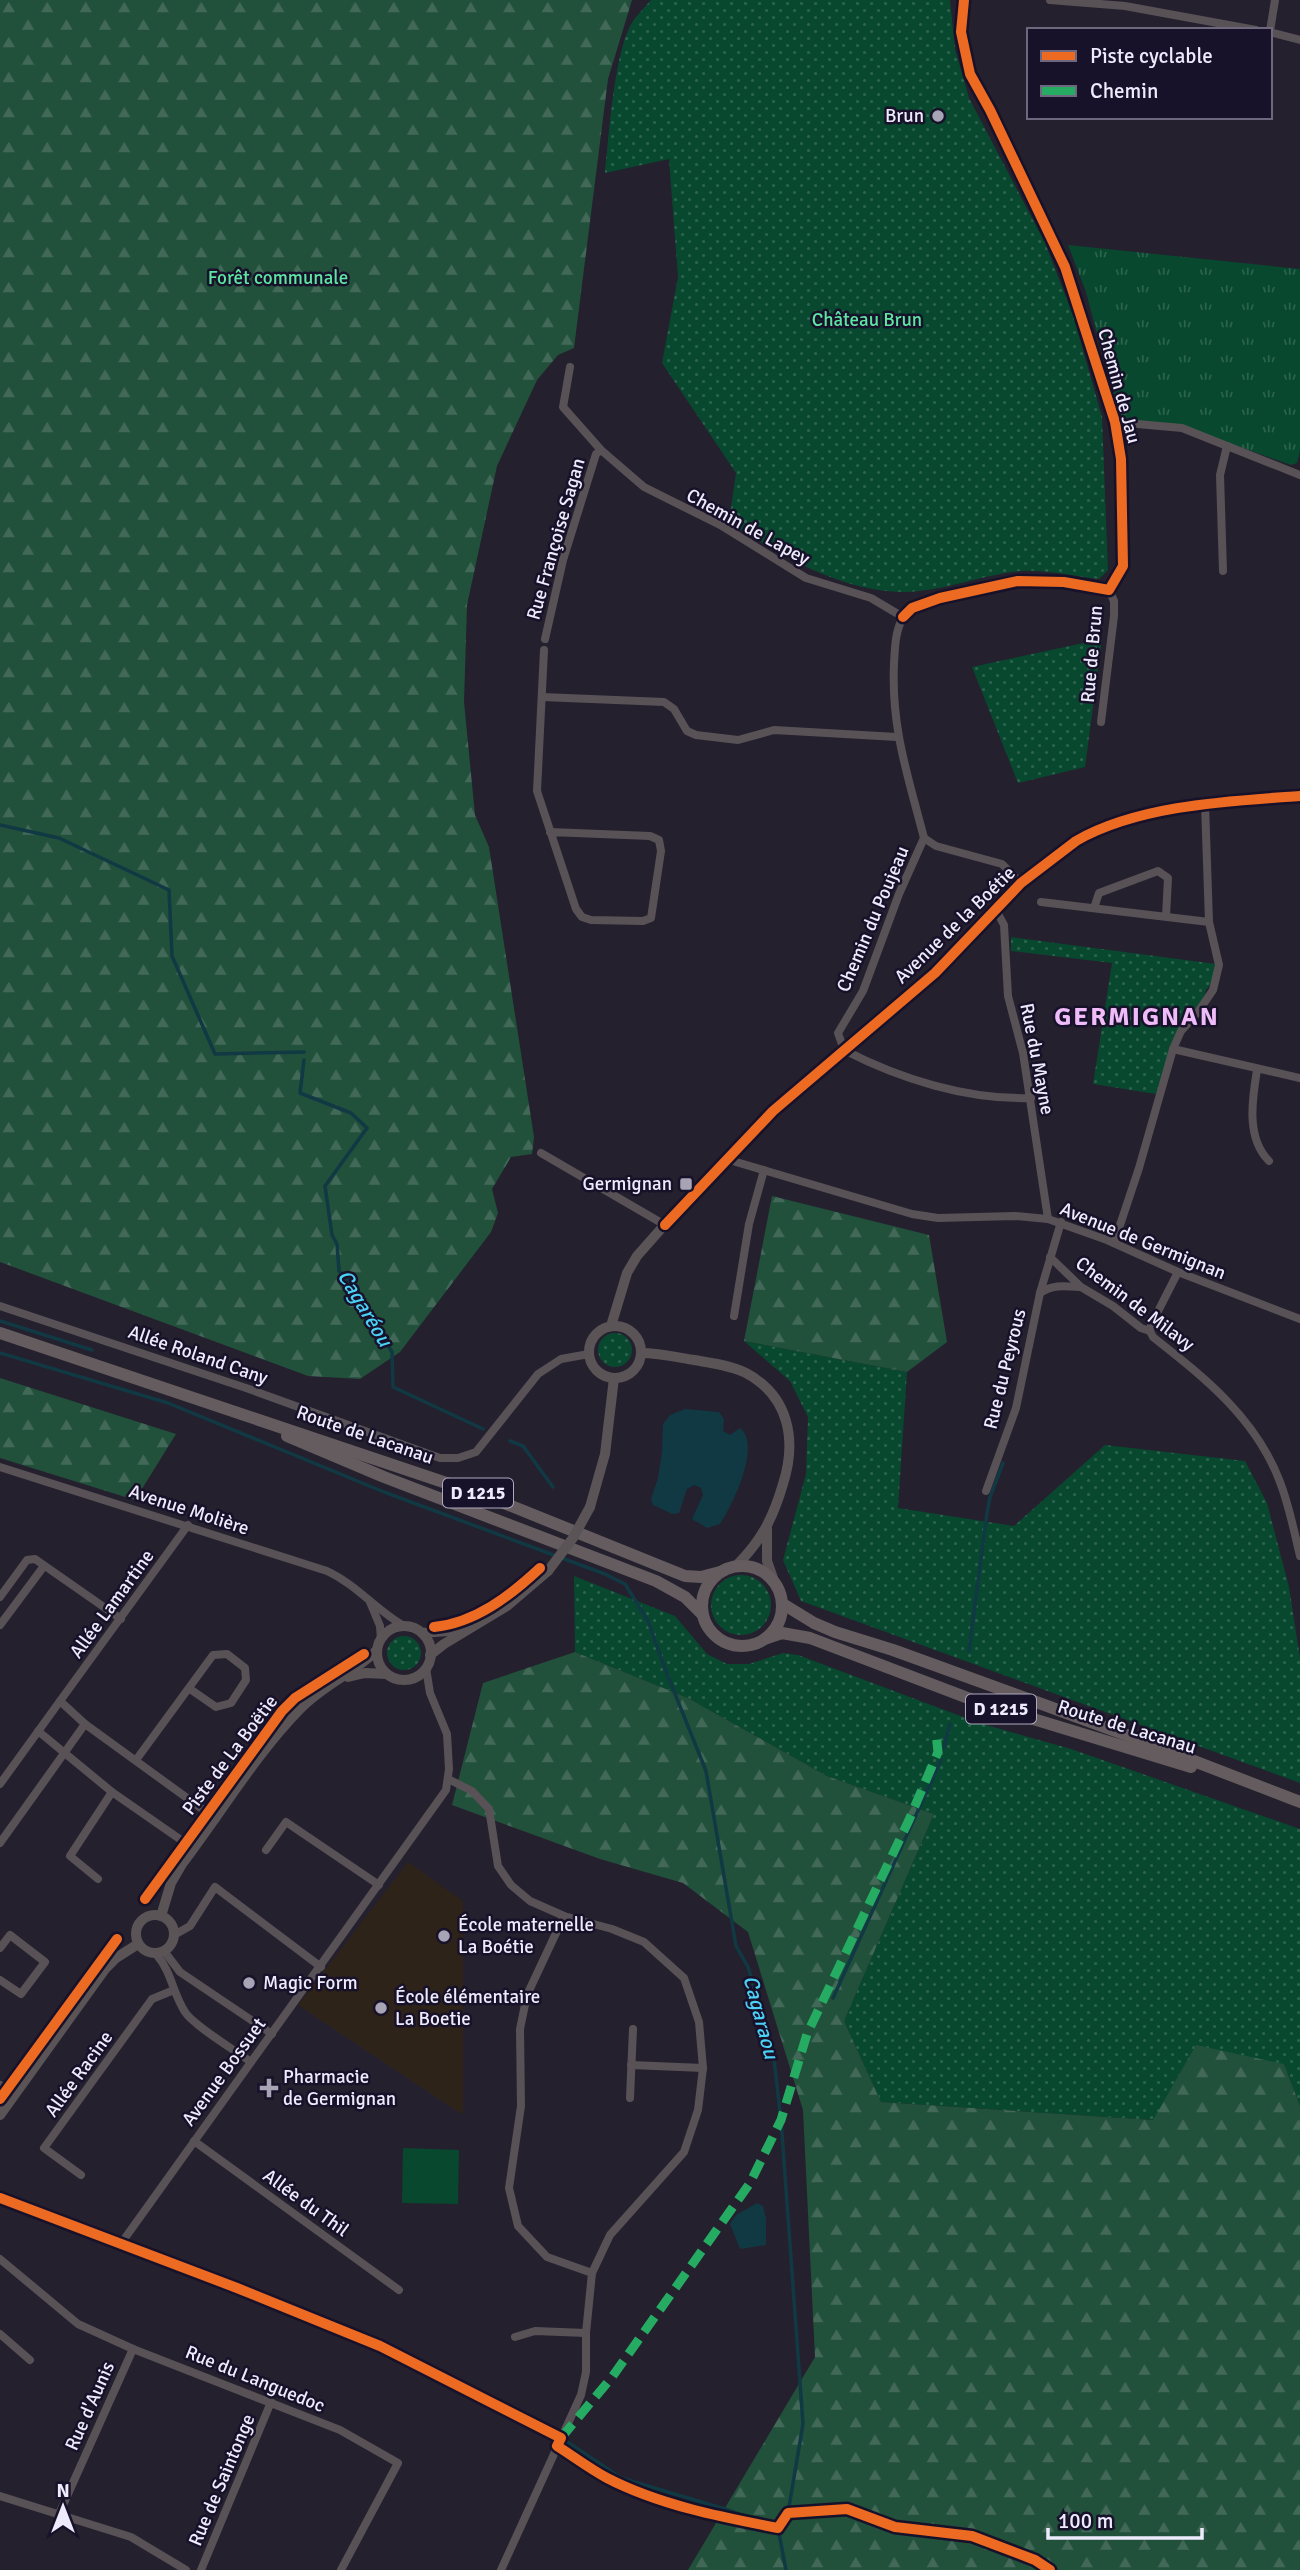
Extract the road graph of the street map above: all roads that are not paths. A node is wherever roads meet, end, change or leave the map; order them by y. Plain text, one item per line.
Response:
1 (964, 0) edge
2 (1051, 0) edge
3 (1275, 0) edge
4 (1245, 28) edge
5 (1271, 28) edge
6 (1272, 33) edge
7 (1300, 40) edge
8 (570, 367) dead end
9 (1115, 422) junction
10 (1227, 446) junction
11 (601, 450) junction
12 (1300, 475) edge
13 (1223, 571) dead end
14 (1109, 590) junction
15 (903, 617) junction
16 (545, 639) dead end
17 (544, 650) dead end
18 (542, 697) junction
19 (1101, 722) dead end
20 (897, 737) junction
21 (1300, 796) edge
22 (1205, 804) junction
23 (550, 832) junction
24 (925, 838) junction
25 (1021, 883) junction
26 (1041, 902) dead end
27 (995, 908) junction
28 (1094, 908) junction
29 (1166, 916) junction
30 (1209, 922) junction
31 (1172, 1049) junction
32 (844, 1051) junction
33 (1257, 1070) junction
34 (1300, 1078) edge
35 (1031, 1098) junction
36 (541, 1153) dead end
37 (726, 1159) junction
38 (1269, 1161) dead end
39 (764, 1170) junction
40 (1048, 1219) junction
41 (1060, 1222) junction
42 (665, 1225) junction
43 (1114, 1243) junction
44 (1050, 1257) junction
45 (1178, 1272) junction
46 (1081, 1287) junction
47 (1040, 1293) junction
48 (0, 1306) edge
49 (734, 1316) dead end
50 (1300, 1319) edge
51 (611, 1326) junction
52 (1150, 1331) junction
53 (0, 1333) edge
54 (641, 1353) junction
55 (589, 1354) junction
56 (614, 1378) junction
57 (232, 1412) junction
58 (0, 1467) edge
59 (986, 1491) dead end
60 (188, 1525) junction
61 (767, 1529) junction
62 (1300, 1556) edge
63 (44, 1566) junction
64 (736, 1566) junction
65 (720, 1572) junction
66 (774, 1581) junction
67 (364, 1594) junction
68 (0, 1597) edge
69 (783, 1604) junction
70 (703, 1615) junction
71 (121, 1619) junction
72 (0, 1625) edge
73 (404, 1626) junction
74 (468, 1629) junction
75 (422, 1633) junction
76 (767, 1638) junction
77 (379, 1644) junction
78 (430, 1655) junction
79 (426, 1668) junction
80 (387, 1674) junction
81 (336, 1682) junction
82 (190, 1689) junction
83 (60, 1701) junction
84 (85, 1724) junction
85 (38, 1731) junction
86 (65, 1754) junction
87 (136, 1760) junction
88 (448, 1779) junction
89 (1240, 1780) junction
90 (0, 1784) edge
91 (112, 1792) junction
92 (1300, 1802) edge
93 (216, 1819) junction
94 (2, 1836) edge
95 (194, 1849) junction
96 (266, 1850) dead end
97 (98, 1879) dead end
98 (379, 1885) junction
99 (161, 1916) junction
100 (564, 1916) junction
101 (174, 1935) junction
102 (138, 1944) junction
103 (0, 1948) edge
104 (160, 1952) junction
105 (321, 1967) junction
106 (0, 1980) edge
107 (174, 1990) junction
108 (633, 2029) dead end
109 (272, 2034) junction
110 (251, 2062) junction
111 (631, 2065) junction
112 (703, 2068) junction
113 (0, 2085) edge
114 (14, 2096) junction
115 (630, 2098) dead end
116 (0, 2115) edge
117 (194, 2141) junction
118 (81, 2175) dead end
119 (120, 2245) dead end
120 (0, 2259) edge
121 (592, 2273) junction
122 (400, 2290) dead end
123 (586, 2333) junction
124 (0, 2334) edge
125 (515, 2337) dead end
126 (133, 2349) junction
127 (30, 2360) dead end
128 (271, 2402) junction
129 (0, 2496) edge
130 (59, 2514) junction
131 (171, 2567) edge
132 (186, 2570) edge
133 (201, 2570) edge
134 (341, 2570) edge
135 (501, 2570) edge

1 - 9 street, Chemin de Jau
2 - 4 street
3 - 5 street
6 - 7 street
8 - 11 street, Chemin de Lapey
9 - 10 street
9 - 14 street, Chemin de Jau
10 - 12 street
10 - 13 street
11 - 15 street, Chemin de Lapey
11 - 16 street, Rue Françoise Sagan
14 - 15 street
14 - 19 street, Rue de Brun
15 - 20 street
17 - 18 street
18 - 20 street
18 - 23 street
20 - 24 street
21 - 22 main road, Avenue de la Boétie
22 - 25 main road, Avenue de la Boétie
22 - 30 street
23 - 23 street
24 - 25 street
24 - 32 street, Chemin du Poujeau
25 - 27 main road, Avenue de la Boétie
26 - 28 street
27 - 32 main road, Avenue de la Boétie
27 - 35 street, Rue du Mayne
28 - 29 street
28 - 29 street
29 - 30 street
30 - 31 street
31 - 33 street
31 - 43 street
32 - 35 street
32 - 37 main road, Avenue de la Boétie
33 - 34 street
33 - 38 street
35 - 40 street, Rue du Mayne
36 - 42 street
37 - 39 street, Avenue de Germignan
37 - 42 main road, Avenue de la Boétie
39 - 40 street, Avenue de Germignan
39 - 49 street
40 - 41 street, Avenue de Germignan
41 - 43 street, Avenue de Germignan
41 - 44 street, Rue du Peyrous
42 - 51 main road, Avenue de la Boétie
43 - 45 street, Avenue de Germignan
44 - 46 street, Chemin de Milavy
44 - 47 street, Rue du Peyrous
45 - 50 street, Avenue de Germignan
45 - 52 street
46 - 47 street, Rue du Peyrous
46 - 52 street, Chemin de Milavy
47 - 59 street, Rue du Peyrous
48 - 55 street, Allée Roland Cany
51 - 54 main road
51 - 55 main road
52 - 62 street, Chemin de Milavy
53 - 57 main road, Route de Lacanau / D 1215
54 - 56 main road
54 - 61 main road
55 - 56 main road
56 - 74 main road, bridge
57 - 65 main road, Route de Lacanau / D 1215
57 - 70 main road, Route de Lacanau / D 1215
58 - 60 street, Avenue Molière
60 - 67 street, Avenue Molière
60 - 71 street, Allée Lamartine
61 - 64 main road
61 - 66 main road
63 - 68 street
63 - 71 street
63 - 72 street
64 - 65 main road
64 - 66 main road
65 - 70 main road
66 - 69 main road
67 - 73 street, Avenue Molière
67 - 77 street
69 - 76 main road
69 - 89 main road, Route de Lacanau / D 1215
70 - 76 main road
71 - 83 street, Allée Lamartine
73 - 75 main road
73 - 77 main road
74 - 75 main road
74 - 78 main road
75 - 78 main road
76 - 89 main road, Route de Lacanau / D 1215
77 - 80 main road
77 - 81 main road
78 - 79 main road
79 - 80 main road
79 - 88 street
80 - 81 main road
81 - 93 main road
82 - 82 street
82 - 87 street
83 - 84 street
83 - 85 street, Allée Lamartine
84 - 86 street
84 - 87 street
85 - 86 street
85 - 90 street, Allée Lamartine
86 - 91 street
86 - 94 street
87 - 93 street
88 - 98 street, Avenue Bossuet
88 - 100 street
89 - 92 main road, Route de Lacanau / D 1215
91 - 95 street
91 - 97 street
93 - 95 main road
95 - 99 main road
96 - 98 street
98 - 105 street, Avenue Bossuet
99 - 101 main road
99 - 102 main road
100 - 112 street
100 - 121 street
101 - 104 main road
101 - 105 street
102 - 104 main road
102 - 114 main road
103 - 106 street
104 - 107 street
104 - 109 street
105 - 109 street, Avenue Bossuet
107 - 110 street
107 - 118 street, Allée Racine
108 - 111 street
109 - 110 street, Avenue Bossuet
110 - 117 street, Avenue Bossuet
111 - 112 street
111 - 115 street
112 - 121 street
113 - 114 street
114 - 116 main road
117 - 119 street, Avenue Bossuet
117 - 122 street, Allée du Thil
120 - 126 street, Rue du Languedoc
121 - 123 street
123 - 125 street
123 - 135 street
124 - 127 street
126 - 128 street, Rue du Languedoc
126 - 130 street, Rue d'Aunis
128 - 133 street, Rue de Saintonge
128 - 134 street, Rue du Languedoc
129 - 130 street
130 - 131 street
131 - 132 street

